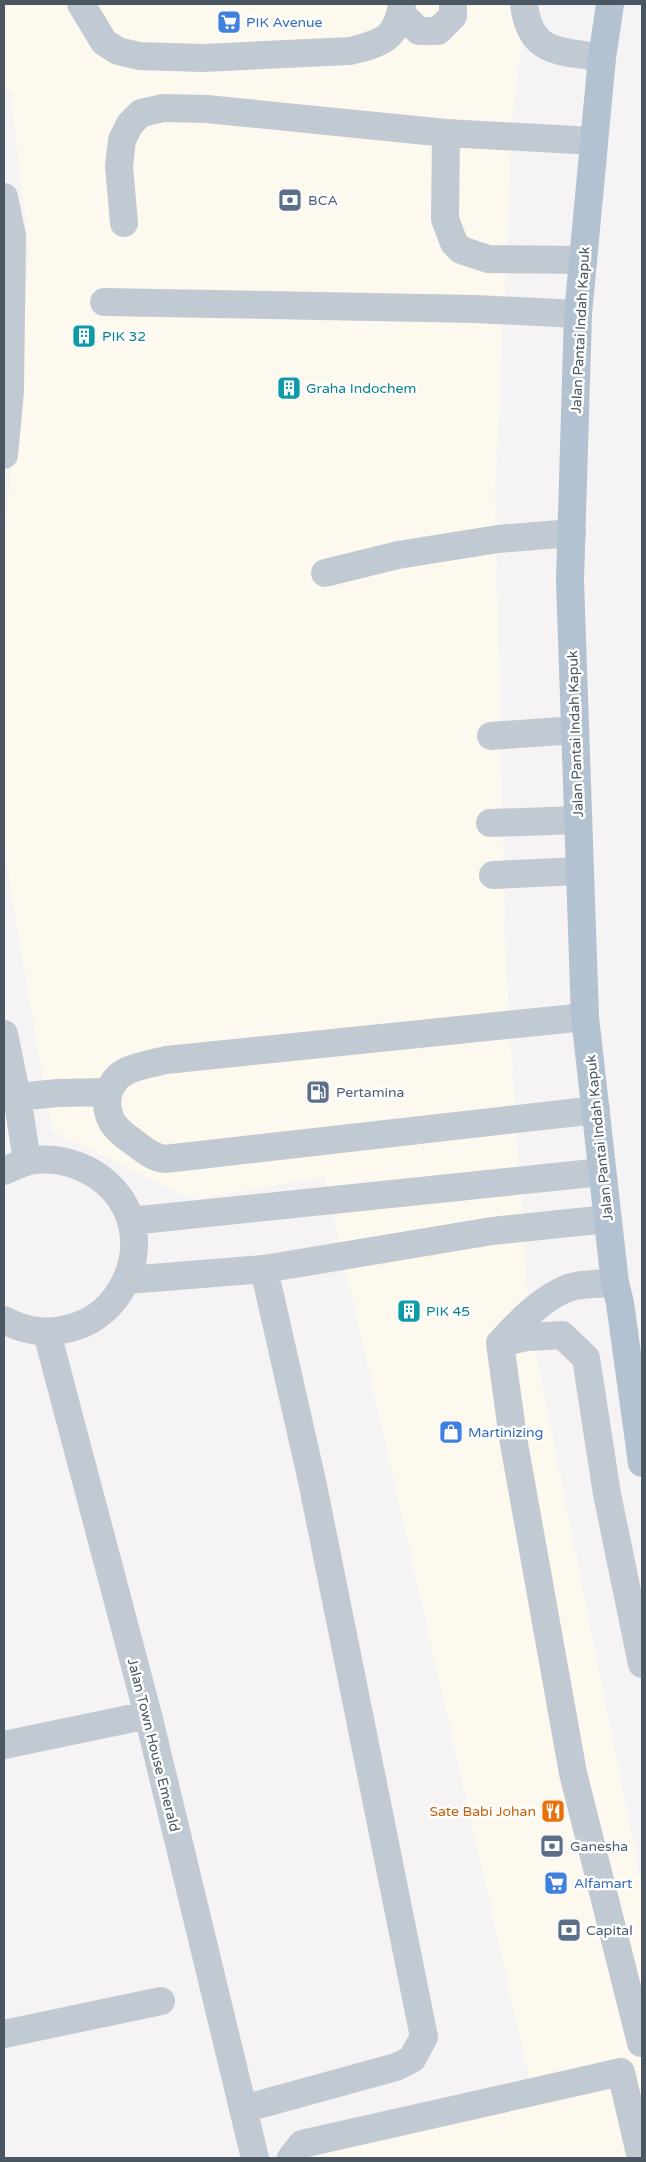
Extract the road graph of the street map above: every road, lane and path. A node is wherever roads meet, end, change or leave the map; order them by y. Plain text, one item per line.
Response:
1 (81, 4) edge
2 (453, 4) edge
3 (524, 4) edge
4 (610, 4) edge
5 (401, 9) edge
6 (602, 58) junction
7 (446, 133) junction
8 (594, 141) junction
9 (4, 197) edge
10 (124, 223) dead end
11 (583, 260) junction
12 (104, 302) dead end
13 (578, 314) junction
14 (4, 454) edge
15 (572, 533) junction
16 (325, 573) dead end
17 (574, 730) junction
18 (490, 736) dead end
19 (578, 820) junction
20 (490, 823) dead end
21 (579, 870) junction
22 (493, 875) dead end
23 (585, 1017) junction
24 (4, 1034) edge
25 (108, 1092) junction
26 (17, 1097) junction
27 (596, 1110) junction
28 (16, 1166) edge
29 (602, 1172) junction
30 (607, 1219) junction
31 (131, 1222) junction
32 (264, 1269) junction
33 (127, 1280) junction
34 (615, 1283) junction
35 (4, 1320) edge
36 (47, 1333) junction
37 (500, 1343) junction
38 (642, 1463) edge
39 (642, 1664) edge
40 (148, 1715) junction
41 (4, 1745) edge
42 (161, 2001) dead end
43 (639, 2023) edge
44 (4, 2034) edge
45 (620, 2072) junction
46 (243, 2109) junction
47 (255, 2158) edge
48 (291, 2158) edge
49 (641, 2158) edge

1 - 5 street
2 - 5 street
3 - 6 street
4 - 6 main road, Jalan Pantai Indah Kapuk
6 - 8 main road, Jalan Pantai Indah Kapuk
7 - 8 street
7 - 10 street
7 - 11 street
8 - 11 main road, Jalan Pantai Indah Kapuk
9 - 14 street
11 - 13 main road, Jalan Pantai Indah Kapuk
12 - 13 street
13 - 15 main road, Jalan Pantai Indah Kapuk
15 - 16 street
15 - 17 main road, Jalan Pantai Indah Kapuk
17 - 18 street
17 - 19 main road, Jalan Pantai Indah Kapuk
19 - 20 street
19 - 21 main road, Jalan Pantai Indah Kapuk
21 - 22 street
21 - 23 main road, Jalan Pantai Indah Kapuk
23 - 25 street
23 - 27 main road, Jalan Pantai Indah Kapuk
24 - 26 street
25 - 26 street
25 - 27 street
26 - 28 street
27 - 29 main road, Jalan Pantai Indah Kapuk
28 - 31 street
29 - 30 main road, Jalan Pantai Indah Kapuk
29 - 31 street
30 - 32 street
30 - 34 main road, Jalan Pantai Indah Kapuk
31 - 33 street
32 - 33 street
32 - 46 street
33 - 36 street
34 - 37 street
34 - 38 main road, Jalan Pantai Indah Kapuk
35 - 36 street
36 - 40 street, Jalan Town House Emerald
37 - 39 street
37 - 43 street
40 - 41 street
40 - 46 street, Jalan Town House Emerald
42 - 44 street
43 - 45 street
45 - 48 street
45 - 49 street
46 - 47 street, Jalan Town House Emerald

